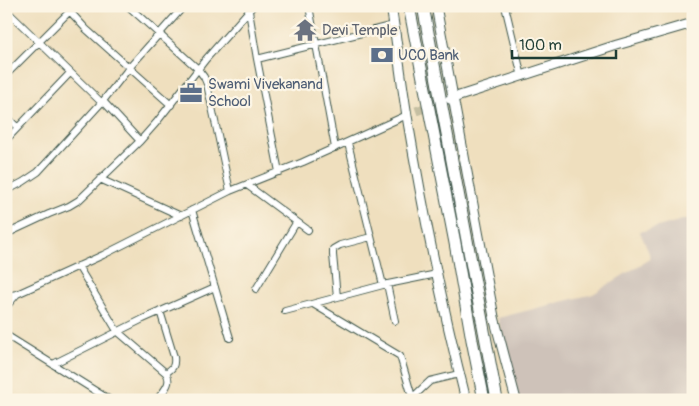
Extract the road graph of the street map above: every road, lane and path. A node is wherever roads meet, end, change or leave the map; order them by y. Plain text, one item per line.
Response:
1 (128, 6) edge
2 (184, 6) edge
3 (309, 6) edge
4 (391, 6) edge
5 (409, 6) edge
6 (423, 6) edge
7 (436, 6) edge
8 (505, 6) edge
9 (690, 6) edge
10 (251, 8) edge
11 (68, 9) edge
12 (8, 10) edge
13 (693, 16) edge
14 (693, 23) edge
15 (394, 25) junction
16 (160, 34) junction
17 (38, 42) junction
18 (315, 45) junction
19 (257, 59) junction
20 (129, 68) junction
21 (198, 69) junction
22 (70, 72) junction
23 (6, 75) edge
24 (522, 77) junction
25 (452, 99) junction
26 (102, 102) junction
27 (171, 105) junction
28 (416, 111) tunnel mouth
29 (407, 115) junction
30 (6, 116) edge
31 (17, 127) junction
32 (6, 140) edge
33 (140, 141) junction
34 (348, 143) junction
35 (335, 148) junction
36 (279, 172) junction
37 (100, 179) junction
38 (247, 185) junction
39 (6, 191) edge
40 (230, 191) junction
41 (192, 210) junction
42 (181, 216) junction
43 (296, 223) junction
44 (308, 230) dead end
45 (6, 234) edge
46 (371, 237) junction
47 (78, 266) junction
48 (437, 274) junction
49 (385, 284) junction
50 (215, 288) junction
51 (256, 289) dead end
52 (17, 294) junction
53 (6, 296) edge
54 (337, 297) junction
55 (313, 304) junction
56 (6, 307) edge
57 (160, 311) junction
58 (285, 311) dead end
59 (395, 321) dead end
60 (116, 331) junction
61 (6, 335) edge
62 (230, 338) dead end
63 (53, 364) junction
64 (166, 373) junction
65 (459, 374) junction
66 (107, 399) edge
67 (411, 399) edge
68 (157, 400) edge
69 (466, 400) edge
70 (484, 400) edge
71 (497, 400) edge
72 (516, 400) edge

1 - 16 street
2 - 16 street
3 - 18 street
4 - 15 street
5 - 70 highway
6 - 71 highway
7 - 25 street
8 - 24 street
9 - 13 street
10 - 19 street
10 - 21 street
11 - 17 street
11 - 20 street
12 - 17 street
14 - 24 street
15 - 18 street
15 - 29 street
16 - 20 street
16 - 21 street
17 - 22 street
17 - 23 street
18 - 19 street
18 - 35 street
19 - 36 street
20 - 26 street
20 - 27 street
21 - 27 street
21 - 40 street
22 - 26 street
22 - 31 street
24 - 25 street
25 - 72 street
26 - 33 street
26 - 39 street
27 - 33 street
28 - 29 street
29 - 34 street
29 - 48 street
30 - 31 street
31 - 32 street
33 - 37 street
34 - 35 street
34 - 46 street
35 - 36 street
36 - 38 street
37 - 42 street
37 - 45 street
38 - 40 street
38 - 43 street
40 - 41 street
41 - 42 street
41 - 50 street
42 - 47 street
43 - 44 street
43 - 51 street
46 - 49 street
46 - 54 street
47 - 52 street
47 - 60 street
48 - 49 street
48 - 65 street
49 - 54 street
49 - 59 street
50 - 57 street
50 - 62 street
52 - 53 street
52 - 56 street
54 - 55 street
55 - 58 street
55 - 67 street
57 - 60 street
57 - 64 street
60 - 63 street
60 - 64 street
61 - 63 street
63 - 66 street
64 - 68 street
65 - 67 street
65 - 69 street

